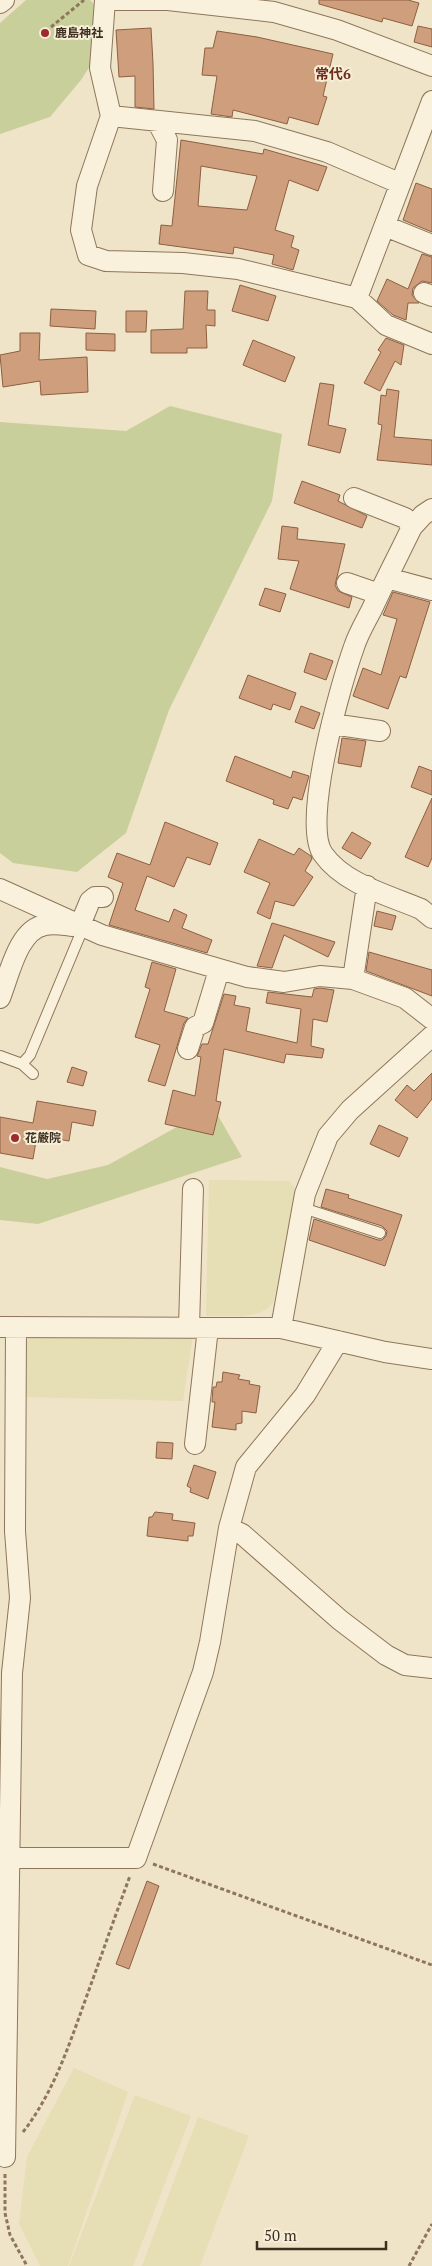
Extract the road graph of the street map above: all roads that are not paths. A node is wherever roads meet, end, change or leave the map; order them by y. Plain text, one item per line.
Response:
1 (4, 0) edge
2 (105, 0) edge
3 (0, 3) edge
4 (432, 66) edge
5 (432, 101) edge
6 (111, 116) junction
7 (156, 121) junction
8 (427, 130) edge
9 (399, 183) junction
10 (163, 190) dead end
11 (385, 226) junction
12 (432, 245) edge
13 (357, 298) junction
14 (432, 344) edge
15 (354, 498) dead end
16 (432, 509) edge
17 (412, 527) junction
18 (347, 583) dead end
19 (383, 586) junction
20 (432, 590) edge
21 (332, 724) junction
22 (380, 730) dead end
23 (367, 886) junction
24 (0, 889) edge
25 (104, 897) dead end
26 (432, 918) edge
27 (82, 927) junction
28 (219, 970) junction
29 (353, 979) junction
30 (0, 998) edge
31 (432, 1033) edge
32 (188, 1049) dead end
33 (0, 1056) edge
34 (22, 1064) junction
35 (33, 1074) dead end
36 (192, 1189) dead end
37 (303, 1208) junction
38 (380, 1233) dead end
39 (8, 1327) edge
40 (188, 1328) junction
41 (208, 1328) junction
42 (281, 1328) junction
43 (338, 1341) junction
44 (432, 1359) edge
45 (195, 1444) dead end
46 (229, 1528) junction
47 (432, 1668) edge
48 (5, 1858) edge
49 (5, 2157) road end

1 - 3 street
2 - 4 street
2 - 6 street
5 - 8 street
6 - 7 street
6 - 13 street
7 - 9 street
7 - 10 street
8 - 9 street
9 - 11 street
11 - 12 street
11 - 13 street
13 - 14 street
15 - 17 street
16 - 17 street
17 - 19 street
18 - 19 street
19 - 20 street
19 - 21 street
21 - 22 street
21 - 23 street
23 - 26 street
23 - 29 street
24 - 27 street
25 - 27 street
27 - 28 street
27 - 30 street
27 - 34 lane
28 - 29 street
28 - 32 street
29 - 31 street
31 - 37 street
33 - 34 lane
34 - 35 lane
36 - 40 street
37 - 38 lane
37 - 42 street
39 - 40 street
39 - 48 street
40 - 41 street
41 - 42 street
41 - 45 street
42 - 43 street
43 - 44 street
43 - 46 street
46 - 47 street
46 - 48 street
48 - 49 street

